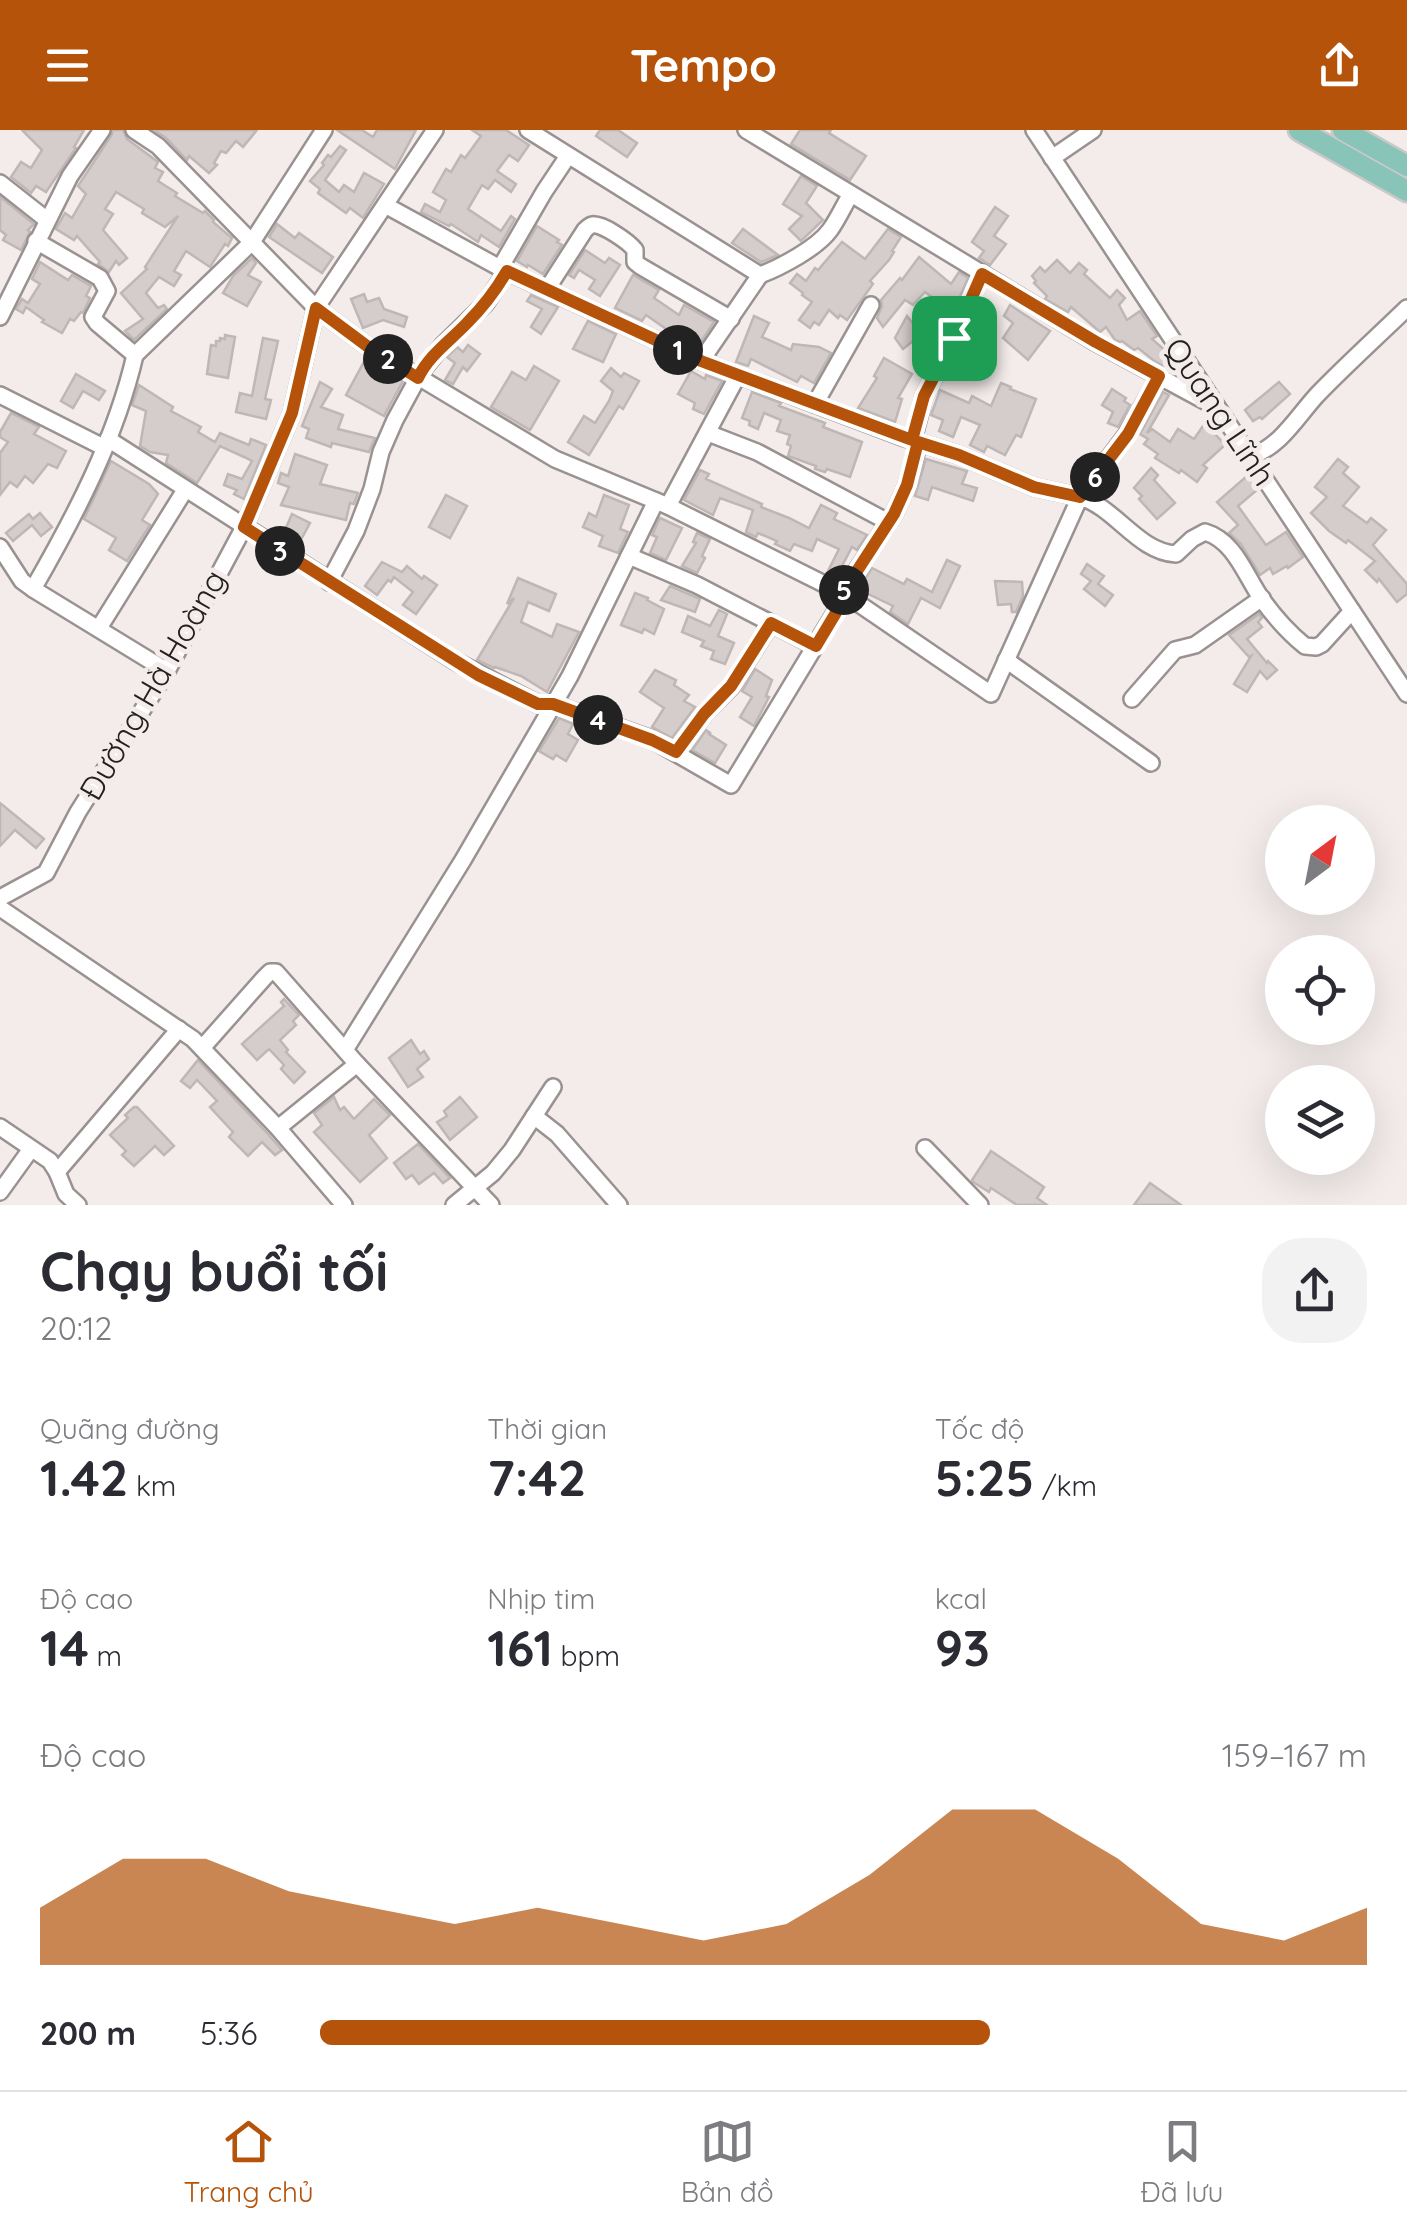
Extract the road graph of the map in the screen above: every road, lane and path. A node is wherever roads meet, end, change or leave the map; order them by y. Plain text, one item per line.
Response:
1 (102, 130) edge
2 (134, 130) edge
3 (324, 130) edge
4 (435, 130) edge
5 (528, 130) edge
6 (746, 130) edge
7 (1034, 130) edge
8 (1093, 130) edge
9 (1299, 130) edge
10 (1343, 130) edge
11 (568, 156) junction
12 (1052, 158) junction
13 (1407, 166) edge
14 (0, 182) edge
15 (1407, 191) edge
16 (851, 194) junction
17 (385, 205) junction
18 (47, 220) junction
19 (36, 241) junction
20 (252, 242) junction
21 (504, 269) junction
22 (982, 274) junction
23 (760, 275) junction
24 (547, 290) junction
25 (871, 305) dead end
26 (316, 308) junction
27 (1407, 308) edge
28 (0, 317) edge
29 (732, 319) junction
30 (135, 354) junction
31 (701, 361) junction
32 (738, 375) junction
33 (1159, 376) junction
34 (418, 378) junction
35 (0, 395) edge
36 (815, 404) junction
37 (1218, 408) junction
38 (708, 432) junction
39 (916, 441) junction
40 (106, 443) junction
41 (1250, 457) junction
42 (185, 490) junction
43 (1080, 497) junction
44 (662, 504) junction
45 (888, 522) junction
46 (244, 527) junction
47 (0, 547) edge
48 (629, 556) junction
49 (328, 582) junction
50 (33, 589) junction
51 (844, 594) junction
52 (1262, 598) junction
53 (1352, 611) junction
54 (771, 623) junction
55 (99, 628) junction
56 (816, 646) junction
57 (1006, 660) junction
58 (168, 671) junction
59 (1405, 687) edge
60 (1132, 699) dead end
61 (553, 704) junction
62 (676, 752) junction
63 (1150, 763) dead end
64 (0, 898) edge
65 (0, 908) edge
66 (179, 1029) junction
67 (202, 1048) junction
68 (345, 1050) junction
69 (357, 1064) junction
70 (553, 1087) dead end
71 (534, 1116) junction
72 (0, 1127) edge
73 (278, 1128) junction
74 (926, 1148) dead end
75 (31, 1149) junction
76 (57, 1172) junction
77 (475, 1186) junction
78 (0, 1192) edge
79 (78, 1205) edge
80 (344, 1205) edge
81 (454, 1205) edge
82 (491, 1205) edge
83 (619, 1205) edge
84 (980, 1205) edge

1 - 18 street
2 - 20 street
3 - 20 street
4 - 17 street, Đường Hà Hoàng
5 - 11 street
6 - 16 street
7 - 12 street, Quang Lĩnh
8 - 12 street
9 - 15 main road
10 - 13 main road
11 - 21 street
11 - 23 street
12 - 37 street, Quang Lĩnh
14 - 18 street
16 - 22 street
16 - 23 street
17 - 21 street
17 - 26 street, Đường Hà Hoàng
18 - 19 street
19 - 28 street
19 - 30 street
20 - 26 street
20 - 30 street
21 - 24 street
21 - 34 street
22 - 33 street
22 - 39 street
23 - 29 street
24 - 29 street
24 - 31 street
25 - 36 street
26 - 34 street
26 - 46 street, Đường Hà Hoàng
27 - 41 street
29 - 31 street
30 - 40 street
31 - 32 street
32 - 36 street
32 - 38 street
33 - 37 street
33 - 43 street
34 - 44 street
34 - 49 street
35 - 40 street
36 - 39 street
37 - 41 street, Quang Lĩnh
38 - 44 street
38 - 45 street
39 - 43 street
39 - 45 street
40 - 42 street
40 - 50 street
41 - 53 street, Quang Lĩnh
42 - 46 street
42 - 55 street
43 - 52 street
43 - 57 street
44 - 48 street
44 - 51 street
45 - 51 street
46 - 49 street
46 - 58 street, Đường Hà Hoàng
47 - 50 street
48 - 54 street
48 - 61 street
49 - 61 street
50 - 55 street
51 - 56 street
51 - 57 street
52 - 53 street
52 - 60 street
53 - 59 street, Quang Lĩnh
54 - 56 street
54 - 62 street
55 - 58 street
56 - 62 street
57 - 63 street
58 - 64 street, Đường Hà Hoàng
61 - 62 street
61 - 68 street
65 - 66 street
66 - 67 street
66 - 76 street
67 - 68 street
67 - 73 street
68 - 69 street
69 - 73 street
69 - 77 street
70 - 71 street
71 - 77 street
71 - 83 street
72 - 75 street
73 - 80 street
74 - 84 street
75 - 76 street
75 - 78 street
76 - 79 street
77 - 81 street
77 - 82 street

